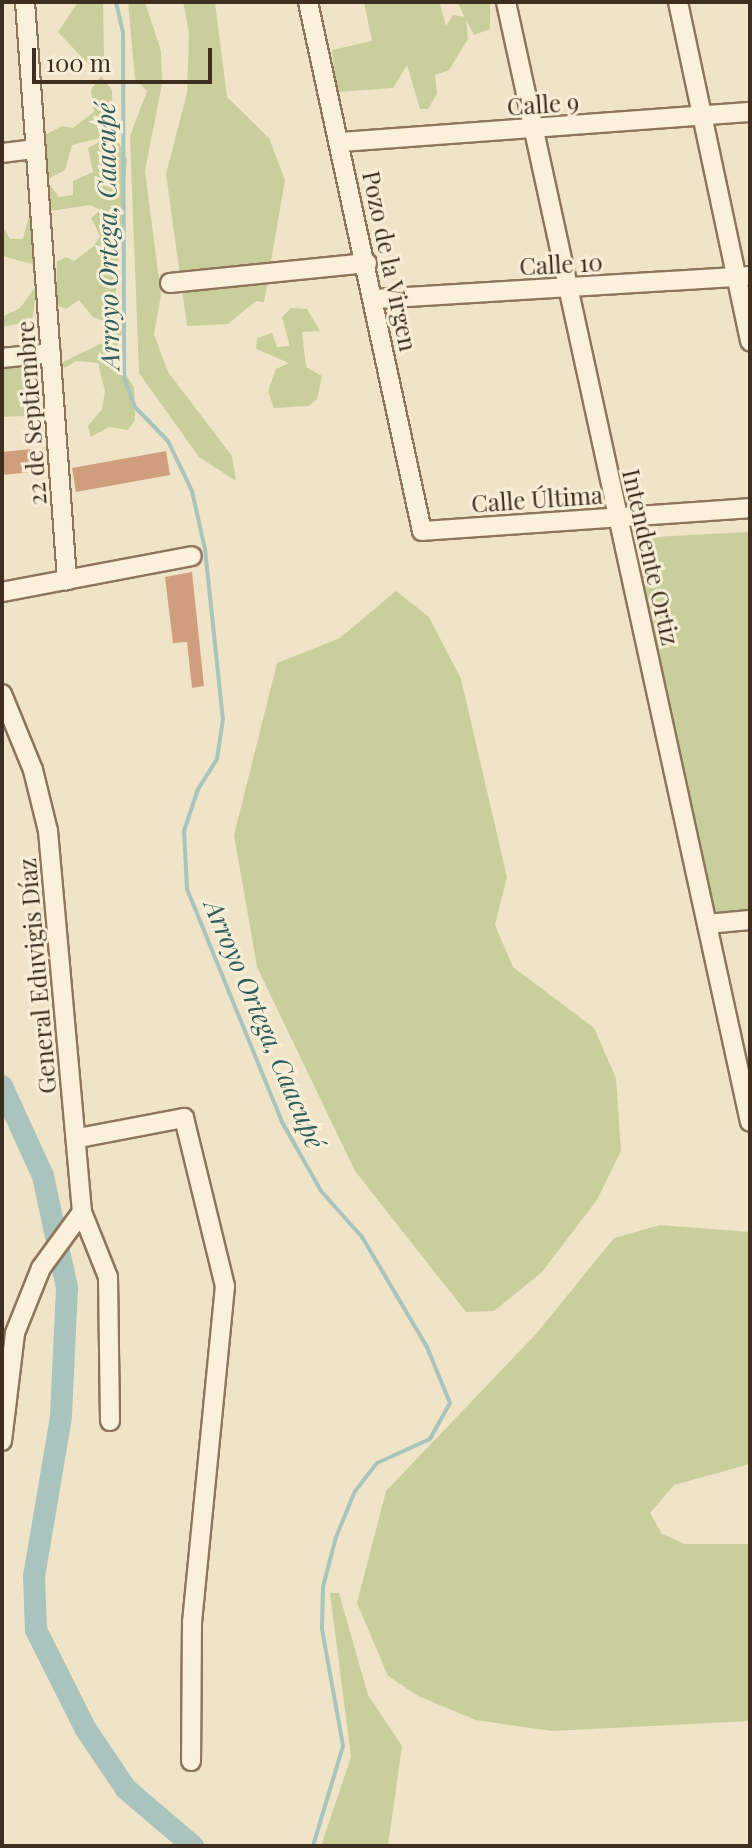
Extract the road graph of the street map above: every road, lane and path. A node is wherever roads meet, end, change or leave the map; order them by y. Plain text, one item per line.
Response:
1 (25, 2) edge
2 (308, 2) edge
3 (506, 2) edge
4 (678, 2) edge
5 (750, 112) edge
6 (703, 117) junction
7 (534, 129) junction
8 (340, 142) junction
9 (35, 149) junction
10 (2, 153) edge
11 (367, 263) junction
12 (744, 277) edge
13 (170, 283) dead end
14 (568, 288) junction
15 (375, 299) junction
16 (750, 341) edge
17 (51, 353) junction
18 (2, 358) edge
19 (750, 508) edge
20 (617, 517) junction
21 (422, 531) joint
22 (192, 556) dead end
23 (67, 580) junction
24 (2, 592) edge
25 (2, 694) edge
26 (750, 920) edge
27 (707, 924) junction
28 (750, 1122) edge
29 (79, 1138) junction
30 (82, 1212) junction
31 (9, 1334) edge
32 (110, 1421) dead end
33 (2, 1441) edge
34 (191, 1761) dead end

1 - 9 street, 22 de Septiembre
2 - 8 street, Pozo de la Virgen
3 - 7 street, Intendente Ortiz
4 - 6 street
5 - 6 street, Calle 9
6 - 7 street, Calle 9
6 - 12 street
7 - 8 street, Calle 9
7 - 14 street, Intendente Ortiz
8 - 11 street, Pozo de la Virgen
9 - 10 street
9 - 17 street, 22 de Septiembre
11 - 13 street
11 - 15 street, Pozo de la Virgen
12 - 14 street, Calle 10
12 - 16 street
14 - 15 street, Calle 10
14 - 20 street, Intendente Ortiz
15 - 21 street, Pozo de la Virgen
17 - 18 street
17 - 23 street, 22 de Septiembre
19 - 20 street, Calle Última
20 - 21 street, Calle Última
20 - 27 street, Intendente Ortiz
22 - 23 street
23 - 24 street
25 - 29 street, General Eduvigis Díaz
26 - 27 street
27 - 28 street, Intendente Ortiz
29 - 30 street, General Eduvigis Díaz
29 - 34 street
30 - 31 street
30 - 32 street, General Eduvigis Díaz
31 - 33 street

